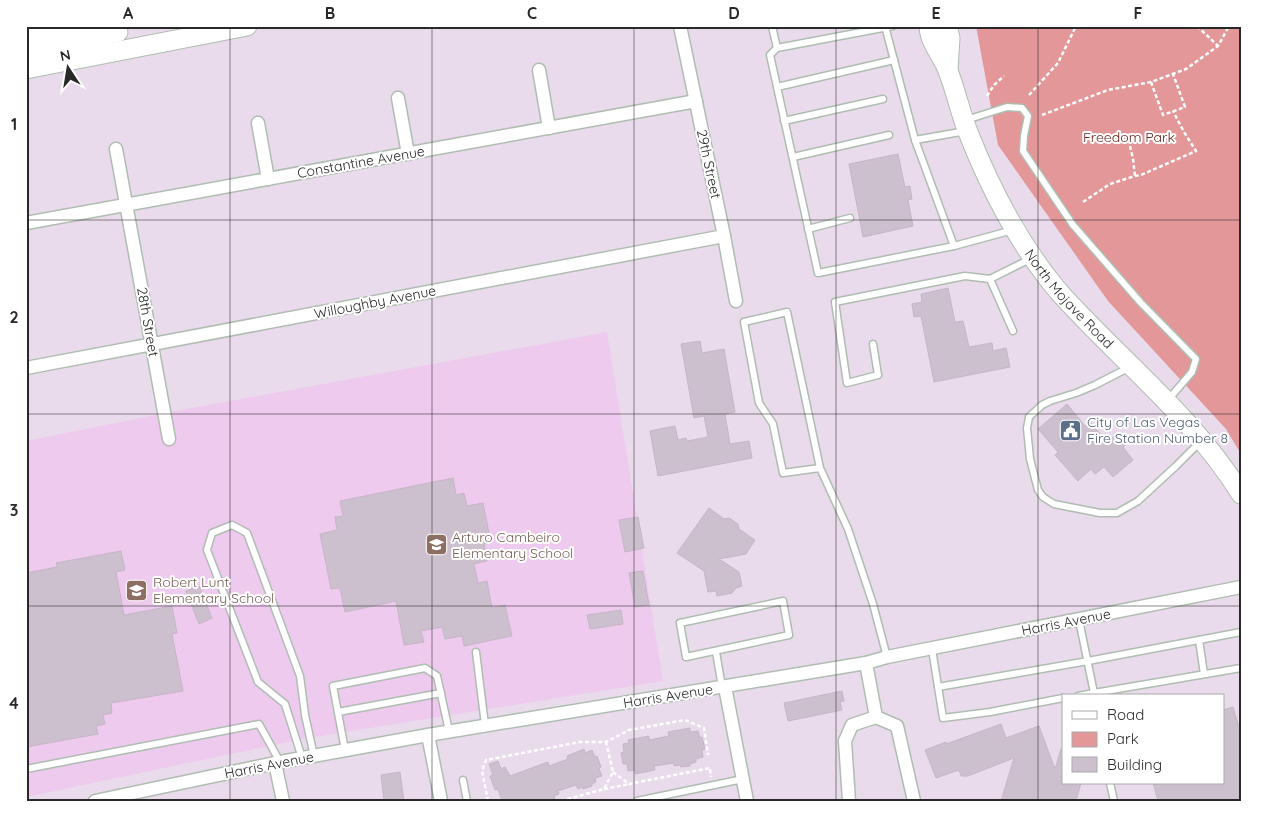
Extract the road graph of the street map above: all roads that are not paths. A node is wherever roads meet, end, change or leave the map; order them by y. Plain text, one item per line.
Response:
1 (81, 26) edge
2 (247, 26) edge
3 (680, 26) edge
4 (772, 26) edge
5 (929, 26) edge
6 (947, 26) edge
7 (888, 27) edge
8 (231, 28) edge
9 (119, 36) edge
10 (26, 37) edge
11 (777, 48) junction
12 (26, 55) edge
13 (894, 60) junction
14 (26, 68) edge
15 (539, 70) dead end
16 (948, 70) junction
17 (777, 87) junction
18 (398, 98) dead end
19 (883, 99) dead end
20 (696, 101) junction
21 (784, 120) junction
22 (258, 123) dead end
23 (966, 126) junction
24 (549, 128) junction
25 (889, 135) dead end
26 (915, 140) junction
27 (116, 149) dead end
28 (408, 154) junction
29 (792, 157) junction
30 (268, 179) junction
31 (126, 204) junction
32 (850, 218) dead end
33 (26, 223) edge
34 (808, 229) junction
35 (1015, 229) junction
36 (724, 236) junction
37 (954, 246) junction
38 (1033, 257) junction
39 (990, 279) junction
40 (736, 301) dead end
41 (1012, 331) dead end
42 (873, 344) dead end
43 (152, 345) junction
44 (1131, 366) junction
45 (26, 368) edge
46 (1166, 402) junction
47 (169, 439) dead end
48 (1201, 440) junction
49 (820, 468) junction
50 (1241, 494) edge
51 (1241, 587) edge
52 (1079, 620) junction
53 (1241, 632) edge
54 (1199, 640) junction
55 (932, 648) junction
56 (476, 652) dead end
57 (716, 652) junction
58 (887, 657) junction
59 (1088, 661) junction
60 (866, 663) junction
61 (1241, 668) edge
62 (1204, 674) junction
63 (723, 687) junction
64 (938, 687) junction
65 (441, 693) junction
66 (1094, 694) edge
67 (1062, 698) edge
68 (338, 712) junction
69 (876, 717) junction
70 (485, 725) junction
71 (449, 731) junction
72 (428, 735) junction
73 (345, 750) junction
74 (308, 757) junction
75 (278, 762) junction
76 (26, 769) edge
77 (743, 779) junction
78 (463, 780) dead end
79 (1110, 784) edge
80 (134, 796) edge
81 (95, 801) edge
82 (283, 801) edge
83 (441, 801) edge
84 (467, 801) edge
85 (638, 801) edge
86 (747, 801) edge
87 (849, 801) edge
88 (914, 801) edge
89 (1114, 801) edge

1 - 10 street
2 - 8 street
3 - 20 street, 29th Street
4 - 11 lane
5 - 16 street, North Mojave Road
6 - 16 street, North Mojave Road
7 - 11 lane
7 - 13 lane
8 - 9 street
9 - 12 street
9 - 14 street
11 - 17 lane
13 - 17 lane
13 - 26 lane
15 - 24 street
16 - 23 street, North Mojave Road
17 - 21 lane
18 - 28 street
19 - 21 lane
20 - 24 street, Constantine Avenue
20 - 36 street, 29th Street
21 - 29 lane
22 - 30 street
23 - 26 lane
23 - 35 street, North Mojave Road
23 - 46 lane
24 - 28 street, Constantine Avenue
25 - 29 lane
26 - 37 lane
27 - 31 street, 28th Street
28 - 30 street, Constantine Avenue
29 - 34 lane
30 - 31 street, Constantine Avenue
31 - 33 street, Constantine Avenue
31 - 43 street, 28th Street
32 - 34 lane
34 - 37 lane
35 - 37 lane
35 - 38 street, North Mojave Road
36 - 40 street, 29th Street
36 - 43 street, Willoughby Avenue
38 - 39 lane
38 - 44 street, North Mojave Road
39 - 41 lane
39 - 42 lane
43 - 45 street, Willoughby Avenue
43 - 47 street, 28th Street
44 - 46 street, North Mojave Road
44 - 48 lane
46 - 48 street, North Mojave Road
48 - 50 street, North Mojave Road
49 - 49 lane
49 - 58 lane
51 - 52 street, Harris Avenue
52 - 55 street, Harris Avenue
52 - 59 lane
53 - 54 lane
54 - 59 lane
54 - 62 lane
55 - 58 street, Harris Avenue
55 - 64 lane
56 - 70 lane
57 - 57 lane
57 - 63 lane
58 - 60 street, Harris Avenue
59 - 64 lane
59 - 66 lane
60 - 63 street, Harris Avenue
60 - 69 street
61 - 62 lane
62 - 66 lane
63 - 70 street, Harris Avenue
63 - 77 street
64 - 67 lane
65 - 68 lane
65 - 68 lane
65 - 71 lane
68 - 73 lane
69 - 87 street
69 - 88 street
70 - 71 street, Harris Avenue
71 - 72 street, Harris Avenue
72 - 73 street, Harris Avenue
72 - 83 street
73 - 74 street, Harris Avenue
74 - 74 lane
74 - 75 street, Harris Avenue
75 - 76 lane
75 - 80 street, Harris Avenue
75 - 82 street
77 - 85 lane
77 - 86 street
78 - 84 lane
79 - 89 lane
80 - 81 street, Harris Avenue

